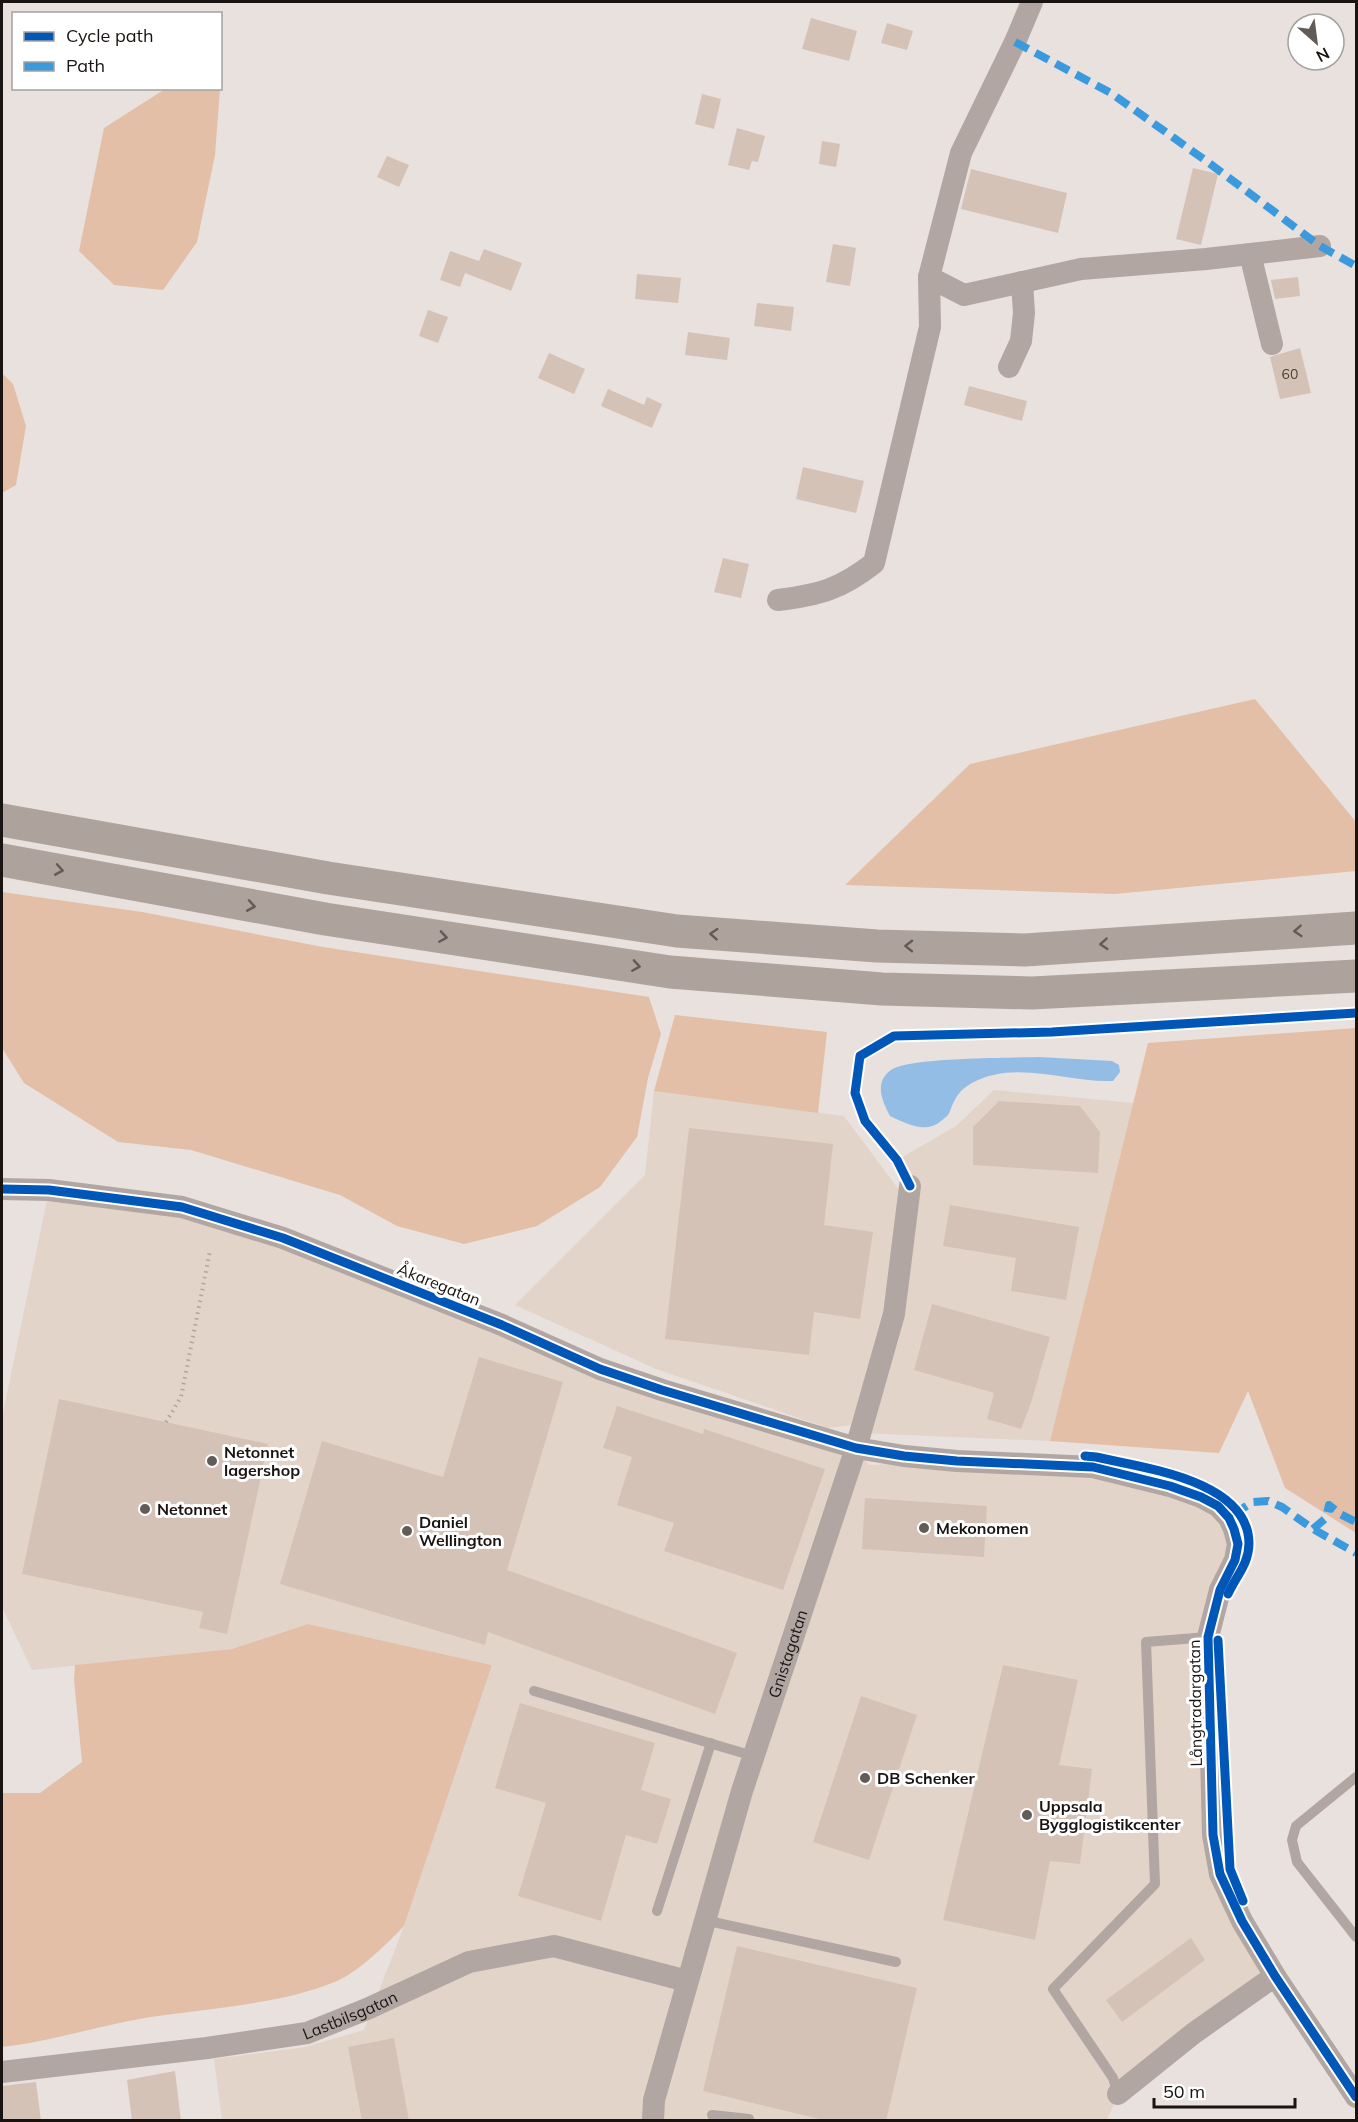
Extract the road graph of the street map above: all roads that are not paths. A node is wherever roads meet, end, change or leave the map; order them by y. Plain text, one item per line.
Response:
1 (1032, 2) edge
2 (1320, 246) dead end
3 (1250, 254) junction
4 (929, 277) junction
5 (1022, 282) junction
6 (1272, 344) dead end
7 (1009, 367) dead end
8 (778, 600) dead end
9 (2, 820) edge
10 (2, 860) edge
11 (1356, 928) edge
12 (1356, 976) edge
13 (910, 1186) dead end
14 (2, 1190) edge
15 (856, 1448) junction
16 (1208, 1637) junction
17 (534, 1691) dead end
18 (711, 1743) junction
19 (753, 1756) junction
20 (1356, 1777) edge
21 (657, 1911) dead end
22 (704, 1920) junction
23 (1356, 1937) edge
24 (896, 1962) dead end
25 (1275, 1976) junction
26 (687, 1981) junction
27 (2, 2072) edge
28 (1118, 2094) joint
29 (1356, 2097) edge
30 (712, 2115) dead end
31 (652, 2121) edge
32 (749, 2121) edge

1 - 4 street
2 - 3 street
3 - 5 street
3 - 6 street
4 - 5 street
4 - 8 street
5 - 7 street
11 -> 9 highway
10 -> 12 highway
13 - 15 street, Gnistagatan
14 - 15 street, Åkaregatan
15 - 16 street, Långtradargatan
15 - 19 street, Gnistagatan
16 - 25 street, Långtradargatan
16 - 28 lane
17 - 18 lane
18 - 19 lane
18 - 21 lane
19 - 22 street, Gnistagatan
20 - 23 lane
22 - 24 lane
22 - 26 street, Gnistagatan
25 - 28 street
25 - 29 street, Långtradargatan
26 - 27 street, Lastbilsgatan
26 - 31 street, Gnistagatan
30 - 32 lane

